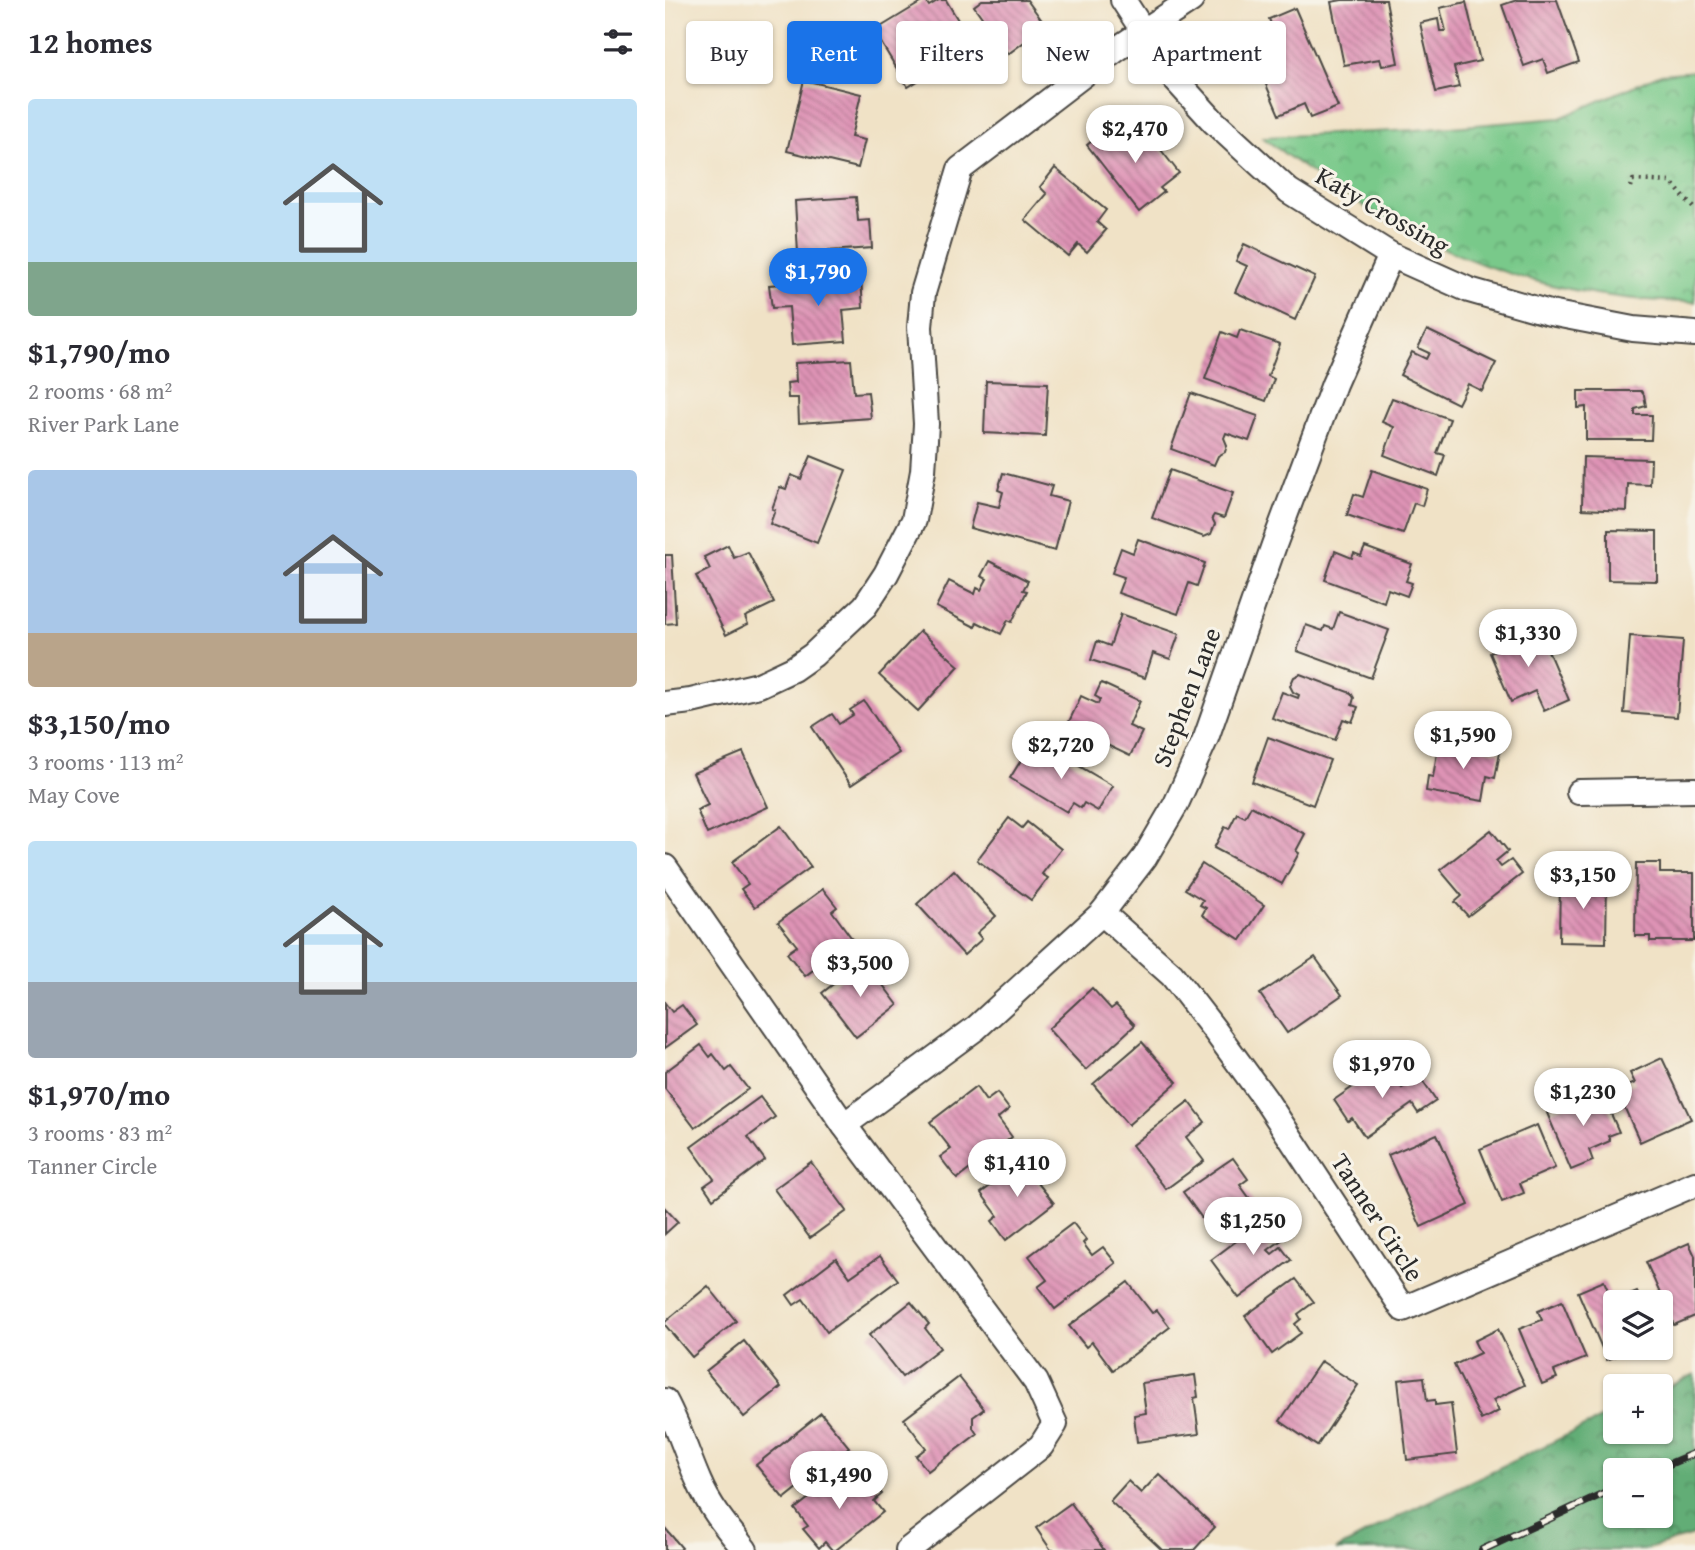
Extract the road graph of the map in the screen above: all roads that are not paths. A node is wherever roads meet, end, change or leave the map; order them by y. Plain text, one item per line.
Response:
1 (1123, 0) edge
2 (1191, 0) edge
3 (1137, 21) edge
4 (1157, 21) edge
5 (1128, 41) edge
6 (1180, 84) edge
7 (1391, 255) junction
8 (1695, 334) edge
9 (665, 704) edge
10 (1695, 790) edge
11 (1579, 792) dead end
12 (665, 867) edge
13 (1102, 913) junction
14 (844, 1125) junction
15 (1695, 1184) edge
16 (665, 1401) edge
17 (745, 1550) edge
18 (908, 1550) edge

1 - 3 street, Katy Crossing
2 - 4 street
5 - 9 street
6 - 7 street, Katy Crossing
7 - 8 street, Katy Crossing
7 - 13 street, Stephen Lane
10 - 11 street
12 - 14 street
13 - 14 street, Stephen Lane
13 - 15 street, Tanner Circle
14 - 18 street
16 - 17 street

